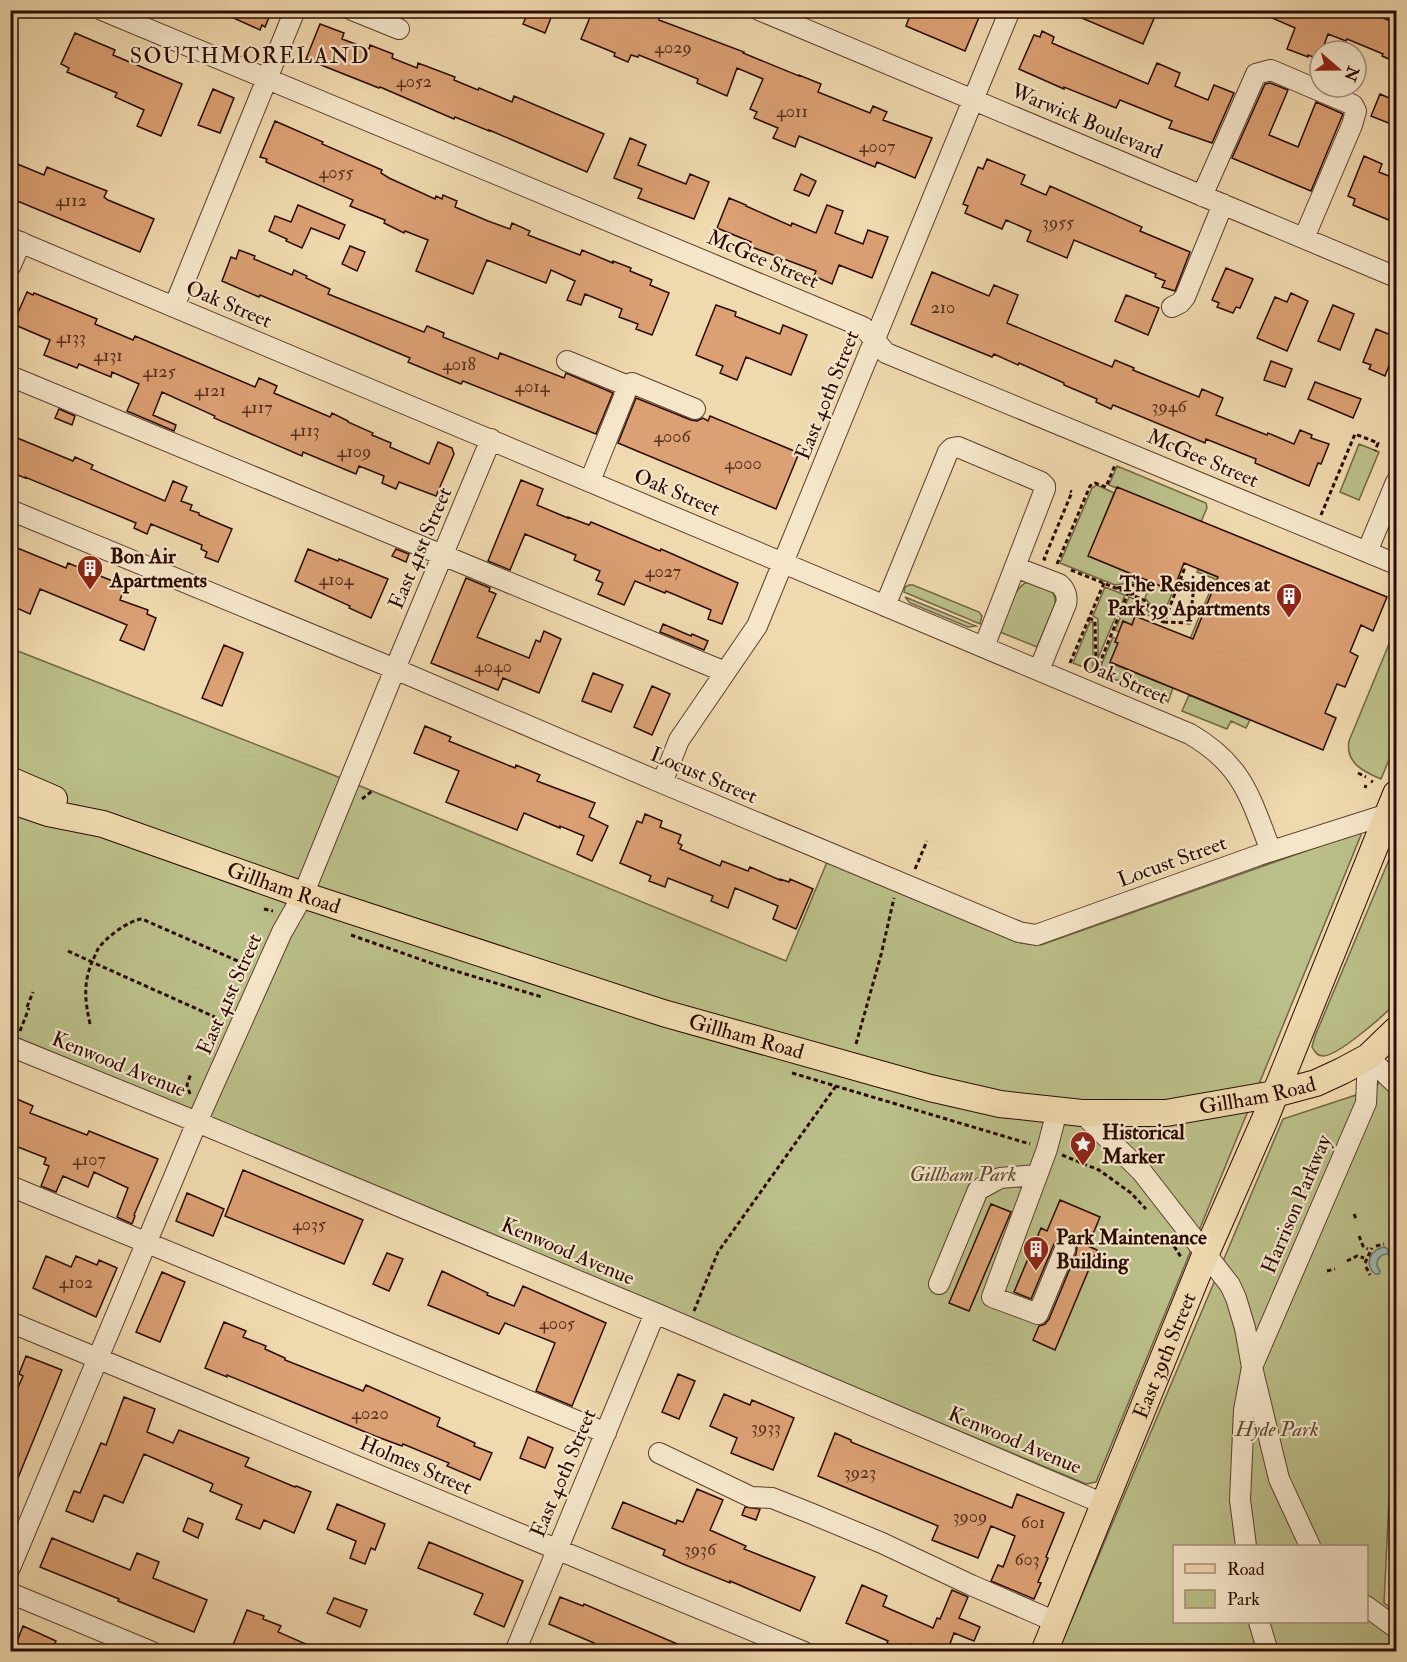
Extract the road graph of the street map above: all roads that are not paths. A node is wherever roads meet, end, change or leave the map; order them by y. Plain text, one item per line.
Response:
1 (102, 10) edge
2 (296, 10) edge
3 (352, 10) edge
4 (759, 10) edge
5 (1010, 10) edge
6 (399, 30) dead end
7 (267, 79) junction
8 (974, 100) junction
9 (1202, 196) junction
10 (1223, 204) junction
11 (1304, 238) junction
12 (16, 240) edge
13 (10, 267) edge
14 (1396, 277) edge
15 (174, 307) junction
16 (1172, 307) dead end
17 (875, 340) junction
18 (567, 361) dead end
19 (10, 376) edge
20 (628, 386) junction
21 (695, 409) dead end
22 (491, 439) junction
23 (590, 481) junction
24 (1396, 482) edge
25 (10, 510) edge
26 (1367, 552) junction
27 (443, 555) junction
28 (783, 563) junction
29 (1396, 564) edge
30 (1014, 567) junction
31 (885, 606) junction
32 (984, 647) junction
33 (395, 669) junction
34 (1039, 670) junction
35 (725, 672) junction
36 (10, 780) edge
37 (662, 783) junction
38 (10, 800) edge
39 (1392, 804) edge
40 (102, 824) junction
41 (1271, 851) junction
42 (297, 906) junction
43 (1396, 1030) edge
44 (12, 1047) edge
45 (1368, 1057) junction
46 (1396, 1084) edge
47 (1275, 1094) junction
48 (1057, 1111) junction
49 (1082, 1113) junction
50 (197, 1122) junction
51 (1037, 1175) junction
52 (10, 1186) edge
53 (147, 1242) junction
54 (1065, 1249) dead end
55 (1196, 1258) junction
56 (939, 1284) dead end
57 (656, 1313) junction
58 (10, 1323) edge
59 (97, 1358) junction
60 (1252, 1367) junction
61 (606, 1433) junction
62 (659, 1453) dead end
63 (1104, 1504) junction
64 (1246, 1545) edge
65 (1310, 1545) edge
66 (557, 1550) junction
67 (10, 1568) edge
68 (10, 1593) edge
69 (1368, 1607) edge
70 (1056, 1622) junction
71 (1259, 1623) edge
72 (1396, 1628) edge
73 (152, 1652) edge
74 (515, 1652) edge
75 (804, 1652) edge
76 (1044, 1652) edge
77 (1268, 1652) edge

1 - 7 street, McGee Street
2 - 7 street
3 - 6 street
4 - 8 street, Warwick Boulevard
5 - 8 street, East 40th Street
7 - 15 street
7 - 17 street, McGee Street
8 - 9 street, Warwick Boulevard
8 - 17 street, East 40th Street
9 - 10 street, Warwick Boulevard
9 - 11 street
10 - 11 street, Warwick Boulevard
10 - 16 street
11 - 14 street, Warwick Boulevard
12 - 13 street
12 - 15 street, Oak Street
15 - 22 street, Oak Street
17 - 26 street, McGee Street
17 - 28 street, East 40th Street
18 - 20 street
19 - 27 street
20 - 21 street
20 - 23 street
22 - 23 street, Oak Street
22 - 27 street, East 41st Street
23 - 28 street, Oak Street
24 - 26 street
25 - 33 street, Locust Street
26 - 29 street, McGee Street
27 - 33 street, East 41st Street
27 - 35 street
28 - 31 street, Oak Street
28 - 35 street, East 40th Street
30 - 31 street
30 - 32 street
30 - 34 street
31 - 32 street, Oak Street
32 - 34 street, Oak Street
33 - 37 street, Locust Street
33 - 42 street, East 41st Street
34 - 41 street, Oak Street
35 - 37 street, East 40th Street
36 - 40 main road, Gillham Road
37 - 41 street, Locust Street
38 - 40 main road, Gillham Road
39 - 41 street, Locust Street
39 - 47 main road, East 39th Street
40 - 42 main road, Gillham Road
42 - 48 main road, Gillham Road
42 - 50 street, East 41st Street
43 - 45 main road, Gillham Road
44 - 50 street, Kenwood Avenue
45 - 46 street
45 - 47 main road, Gillham Road
45 - 60 street, Harrison Parkway
47 - 49 main road, Gillham Road
47 - 55 main road, East 39th Street
48 - 49 main road, Gillham Road
48 - 51 street
49 - 55 street, Harrison Parkway
50 - 53 street, East 41st Street
50 - 57 street, Kenwood Avenue
51 - 54 street
51 - 56 street
52 - 53 street
53 - 59 street, East 41st Street
53 - 61 street
55 - 60 street, Harrison Parkway
55 - 63 main road, East 39th Street
57 - 61 street, East 40th Street
57 - 63 street, Kenwood Avenue
58 - 59 street, Holmes Street
59 - 66 street, Holmes Street
59 - 67 street, East 41st Street
60 - 64 street, Harrison Parkway
60 - 65 street
61 - 66 street, East 40th Street
62 - 70 street
63 - 70 main road, East 39th Street
66 - 74 street, East 40th Street
66 - 75 street, Holmes Street
68 - 73 street
69 - 72 street
70 - 76 main road, East 39th Street
71 - 77 street

